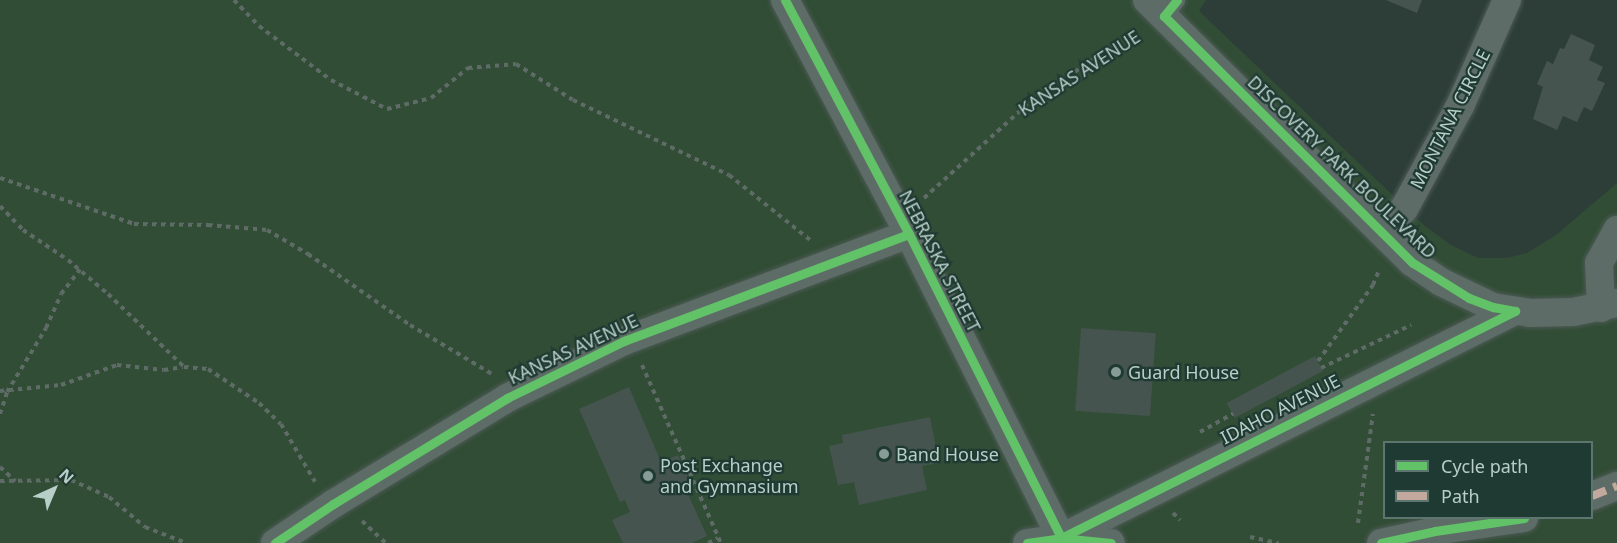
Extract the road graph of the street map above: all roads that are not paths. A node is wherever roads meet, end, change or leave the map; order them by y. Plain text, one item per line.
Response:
1 (785, 0) edge
2 (1507, 0) edge
3 (1163, 5) edge
4 (904, 224) junction
5 (1617, 230) edge
6 (1383, 232) junction
7 (1609, 305) edge
8 (1515, 311) junction
9 (1617, 486) edge
10 (1593, 496) edge
11 (1517, 519) edge
12 (1369, 537) edge
13 (1061, 538) junction
14 (274, 543) edge
15 (1027, 543) edge
16 (1111, 543) edge

1 - 4 street, NEBRASKA STREET
2 - 6 street, MONTANA CIRCLE
3 - 6 street, DISCOVERY PARK BOULEVARD
4 - 13 street, NEBRASKA STREET
4 - 14 street, KANSAS AVENUE
5 - 7 street
6 - 8 street, DISCOVERY PARK BOULEVARD
7 - 8 street, DISCOVERY PARK BOULEVARD
8 - 13 street, IDAHO AVENUE
9 - 10 street
11 - 12 street
13 - 15 street
13 - 16 street

